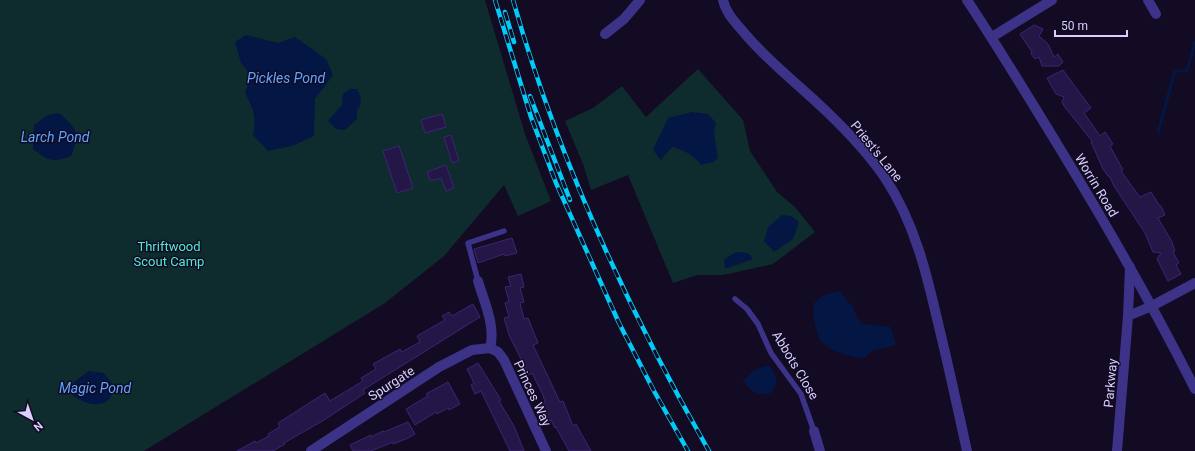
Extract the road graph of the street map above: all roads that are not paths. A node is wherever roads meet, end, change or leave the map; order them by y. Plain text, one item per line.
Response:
1 (640, 0) edge
2 (723, 0) edge
3 (967, 0) edge
4 (1052, 0) edge
5 (1148, 0) edge
6 (1156, 14) dead end
7 (606, 34) dead end
8 (992, 37) junction
9 (504, 231) dead end
10 (1130, 266) junction
11 (478, 281) joint
12 (1195, 283) edge
13 (735, 299) dead end
14 (1152, 306) junction
15 (1128, 316) junction
16 (490, 348) junction
17 (1195, 389) edge
18 (814, 432) joint
19 (311, 451) edge
20 (546, 451) edge
21 (820, 451) edge
22 (967, 451) edge
23 (1117, 451) edge

1 - 7 street
2 - 22 street, Priest's Lane
3 - 8 street, Worrin Road
4 - 8 street
5 - 6 street
8 - 10 street, Worrin Road
9 - 11 lane
10 - 14 street, Worrin Road
10 - 15 street, Parkway
11 - 16 street
12 - 14 street
13 - 18 lane, Abbots Close
14 - 15 street
14 - 17 street, Worrin Road
15 - 23 street, Parkway
16 - 19 street, Spurgate
16 - 20 street, Princes Way
18 - 21 street, Abbots Close

